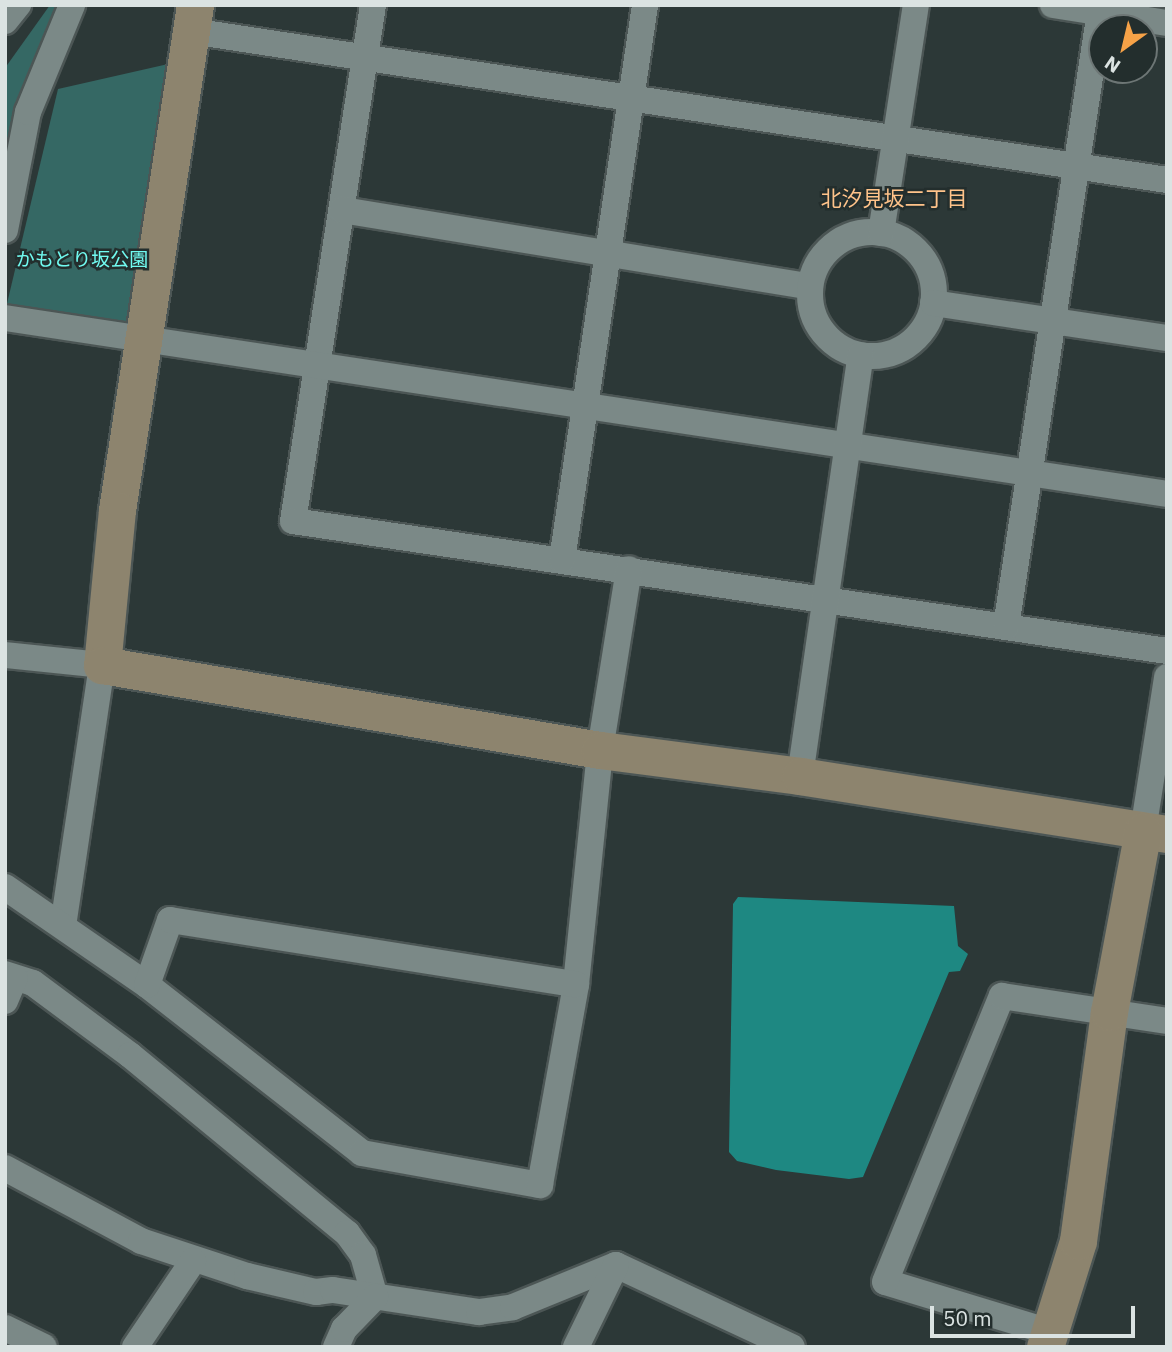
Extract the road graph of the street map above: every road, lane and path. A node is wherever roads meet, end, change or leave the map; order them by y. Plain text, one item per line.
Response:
1 (18, 5) edge
2 (72, 5) edge
3 (373, 5) edge
4 (645, 5) edge
5 (916, 5) edge
6 (1053, 5) edge
7 (1100, 9) edge
8 (193, 18) edge
9 (5, 21) edge
10 (1167, 23) edge
11 (365, 57) junction
12 (631, 98) junction
13 (897, 139) junction
14 (1077, 166) junction
15 (1167, 180) edge
16 (342, 210) junction
17 (5, 230) edge
18 (881, 233) junction
19 (606, 253) junction
20 (810, 287) junction
21 (933, 303) junction
22 (5, 318) edge
23 (1053, 321) junction
24 (145, 337) junction
25 (1167, 338) edge
26 (861, 355) junction
27 (317, 366) junction
28 (583, 406) junction
29 (849, 446) junction
30 (1030, 473) junction
31 (1167, 494) edge
32 (562, 560) junction
33 (629, 569) junction
34 (827, 599) junction
35 (1006, 627) junction
36 (1167, 651) edge
37 (5, 655) edge
38 (102, 665) junction
39 (1167, 677) edge
40 (600, 750) junction
41 (800, 776) junction
42 (1155, 833) edge
43 (5, 887) edge
44 (63, 925) junction
45 (9, 984) edge
46 (576, 984) junction
47 (147, 985) junction
48 (1109, 1012) junction
49 (1167, 1021) edge
50 (5, 1168) edge
51 (193, 1261) junction
52 (616, 1265) junction
53 (375, 1297) junction
54 (5, 1328) edge
55 (1047, 1339) edge
56 (44, 1347) edge
57 (135, 1347) edge
58 (336, 1347) edge
59 (576, 1347) edge
60 (792, 1347) edge

1 - 9 street
2 - 17 street
3 - 11 street
4 - 12 street
5 - 13 street
6 - 7 street
7 - 10 street
7 - 14 street
8 - 11 street
8 - 24 street
11 - 12 street
11 - 16 street
12 - 13 street
12 - 19 street
13 - 14 street
13 - 18 street
14 - 15 street
14 - 23 street
16 - 19 street
16 - 27 street
18 - 20 street
18 - 21 street
19 - 20 street
19 - 28 street
20 - 26 street
21 - 23 street
21 - 26 street
22 - 24 street
23 - 25 street
23 - 30 street
24 - 27 street
24 - 38 street
26 - 29 street
27 - 28 street
27 - 32 street
28 - 29 street
28 - 32 street
29 - 30 street
29 - 34 street
30 - 31 street
30 - 35 street
32 - 33 street
33 - 34 street
33 - 40 street
34 - 35 street
34 - 41 street
35 - 36 street
37 - 38 street
38 - 40 street
38 - 44 street
39 - 42 street
40 - 41 street
40 - 46 street
41 - 42 street
42 - 48 street
43 - 44 street
44 - 47 street
45 - 53 street
46 - 47 street
46 - 47 street
48 - 49 street
48 - 55 street
48 - 55 street
50 - 51 street
51 - 53 street
51 - 57 street
52 - 53 street
52 - 59 street
52 - 60 street
53 - 58 street
54 - 56 street

